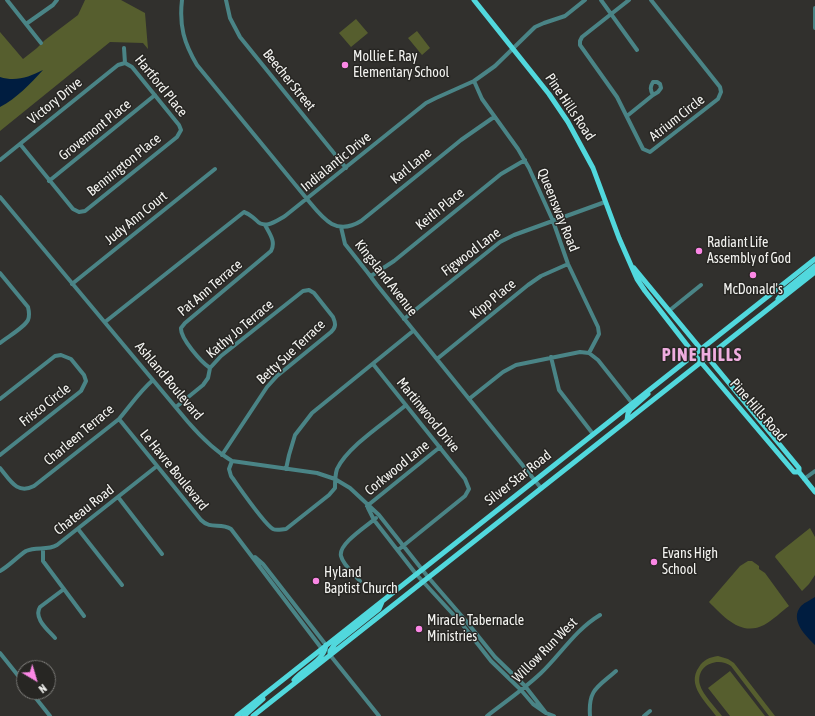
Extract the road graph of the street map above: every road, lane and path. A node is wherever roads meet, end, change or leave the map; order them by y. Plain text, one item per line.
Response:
1 (7, 0) edge
2 (57, 0) edge
3 (182, 0) edge
4 (226, 0) edge
5 (474, 0) edge
6 (585, 0) edge
7 (601, 0) edge
8 (629, 0) edge
9 (651, 0) edge
10 (815, 8) edge
11 (611, 14) junction
12 (26, 24) junction
13 (815, 28) edge
14 (41, 43) dead end
15 (124, 48) dead end
16 (513, 49) junction
17 (637, 50) dead end
18 (125, 63) junction
19 (474, 81) junction
20 (653, 95) dead end
21 (155, 96) junction
22 (627, 116) junction
23 (494, 117) junction
24 (177, 137) joint
25 (20, 144) junction
26 (0, 160) edge
27 (525, 160) junction
28 (346, 168) junction
29 (214, 169) dead end
30 (49, 181) junction
31 (0, 197) edge
32 (306, 199) junction
33 (605, 202) junction
34 (553, 221) junction
35 (266, 225) junction
36 (341, 227) junction
37 (815, 259) edge
38 (568, 264) junction
39 (631, 264) junction
40 (815, 266) edge
41 (815, 272) edge
42 (0, 273) edge
43 (371, 276) junction
44 (72, 284) junction
45 (701, 285) dead end
46 (325, 306) joint
47 (769, 308) junction
48 (670, 310) junction
49 (404, 319) junction
50 (105, 322) junction
51 (413, 331) junction
52 (0, 343) edge
53 (701, 348) junction
54 (589, 354) junction
55 (694, 354) junction
56 (708, 356) junction
57 (551, 357) junction
58 (436, 359) junction
59 (701, 362) junction
60 (373, 364) junction
61 (210, 368) junction
62 (670, 372) junction
63 (153, 380) junction
64 (0, 399) edge
65 (469, 400) junction
66 (632, 403) junction
67 (406, 405) junction
68 (176, 407) junction
69 (119, 419) junction
70 (627, 420) junction
71 (593, 434) junction
72 (440, 447) junction
73 (0, 455) edge
74 (222, 455) junction
75 (232, 461) junction
76 (157, 466) junction
77 (0, 468) edge
78 (286, 469) junction
79 (815, 471) edge
80 (799, 472) junction
81 (335, 479) junction
82 (804, 479) junction
83 (534, 480) junction
84 (541, 488) junction
85 (815, 492) edge
86 (118, 498) junction
87 (367, 506) junction
88 (379, 515) junction
89 (374, 520) junction
90 (78, 529) junction
91 (403, 545) junction
92 (43, 549) junction
93 (398, 550) junction
94 (162, 554) dead end
95 (422, 570) junction
96 (0, 571) edge
97 (416, 574) junction
98 (428, 577) junction
99 (360, 581) dead end
100 (423, 581) junction
101 (122, 585) dead end
102 (64, 589) junction
103 (384, 600) junction
104 (84, 616) dead end
105 (600, 616) dead end
106 (54, 638) dead end
107 (324, 647) junction
108 (0, 653) edge
109 (330, 655) junction
110 (616, 671) dead end
111 (16, 673) edge
112 (282, 680) junction
113 (523, 688) junction
114 (287, 689) junction
115 (37, 700) edge
116 (650, 711) dead end
117 (50, 716) edge
118 (237, 716) edge
119 (244, 716) edge
120 (253, 716) edge
121 (379, 716) edge
122 (487, 716) edge
123 (554, 716) edge
124 (590, 716) edge
125 (644, 716) edge

1 - 12 street
2 - 12 street
3 - 32 street
4 - 28 street, Beecher Street
5 - 16 main road, Pine Hills Road
6 - 16 street, Indialantic Drive
7 - 11 street
8 - 11 street, Atrium Circle
9 - 22 street, Atrium Circle
10 - 13 street
11 - 17 street
11 - 22 street, Atrium Circle
12 - 14 street
15 - 18 street, Hartford Place
16 - 19 street, Indialantic Drive
16 - 33 main road, Pine Hills Road
18 - 21 street, Hartford Place
18 - 25 street, Victory Drive
19 - 23 street, Queensway Road
19 - 28 street, Indialantic Drive
20 - 22 street
21 - 24 street, Hartford Place
21 - 30 street, Grovemont Place
23 - 27 street, Queensway Road
23 - 36 street, Karl Lane
24 - 30 street, Bennington Place
25 - 26 street, Victory Drive
25 - 30 street
27 - 34 street, Queensway Road
27 - 43 street, Keith Place
28 - 32 street, Indialantic Drive
29 - 44 street, Judy Ann Court
31 - 44 street, Ashland Boulevard
32 - 35 street, Indialantic Drive
32 - 36 street
33 - 34 street, Figwood Lane
33 - 39 main road, Pine Hills Road
34 - 38 street, Queensway Road
34 - 49 street, Figwood Lane
35 - 50 street
35 - 61 street, Pat Ann Terrace
36 - 43 street, Kingsland Avenue
37 - 53 main road, Silver Star Road
38 - 54 street, Queensway Road
38 - 58 street, Kipp Place
39 - 48 main road, Pine Hills Road
39 - 55 main road, Pine Hills Road
40 - 47 main road
41 - 47 main road, Silver Star Road
42 - 52 street
43 - 49 street, Kingsland Avenue
44 - 50 street, Ashland Boulevard
45 - 48 street
46 - 61 street, Kathy Jo Terrace
46 - 74 street, Betty Sue Terrace
47 - 56 main road, Silver Star Road
48 - 53 main road, Pine Hills Road
49 - 51 street, Kingsland Avenue
50 - 63 street, Ashland Boulevard
51 - 58 street, Kingsland Avenue
51 - 60 street
53 - 55 main road, Silver Star Road
53 - 56 main road, Pine Hills Road
54 - 57 street
54 - 66 street
55 - 59 main road, Pine Hills Road
55 - 62 main road, Silver Star Road
56 - 59 main road, Silver Star Road
56 - 80 main road, Pine Hills Road
57 - 65 street
57 - 71 street
58 - 65 street, Kingsland Avenue
59 - 70 main road, Silver Star Road
59 - 80 main road, Pine Hills Road
60 - 67 street, Martinwood Drive
60 - 78 street
61 - 68 street, Kathy Jo Terrace
62 - 66 main road, Silver Star Road
62 - 70 main road
63 - 68 street, Ashland Boulevard
63 - 69 street, Charleen Terrace
64 - 73 street, Frisco Circle
65 - 83 street, Kingsland Avenue
66 - 71 main road, Silver Star Road
67 - 72 street, Martinwood Drive
67 - 81 street
68 - 74 street, Ashland Boulevard
69 - 76 street, Le Havre Boulevard
69 - 77 street, Charleen Terrace
70 - 84 main road, Silver Star Road
71 - 83 main road, Silver Star Road
72 - 87 street, Corkwood Lane
72 - 91 street, Martinwood Drive
74 - 75 street, Ashland Boulevard
75 - 78 street, Ashland Boulevard
75 - 81 street
76 - 86 street, Chateau Road
76 - 107 street, Le Havre Boulevard
78 - 81 street, Ashland Boulevard
79 - 82 street
80 - 82 main road, Pine Hills Road
81 - 87 street, Ashland Boulevard
82 - 85 main road, Pine Hills Road
83 - 84 street, Kingsland Avenue
83 - 95 main road, Silver Star Road
84 - 98 main road, Silver Star Road
86 - 90 street, Chateau Road
86 - 94 street
87 - 88 street, Ashland Boulevard
87 - 89 street, Ashland Boulevard
88 - 89 street
88 - 91 street, Ashland Boulevard
89 - 93 street, Ashland Boulevard
89 - 99 street
90 - 92 street, Chateau Road
90 - 101 street
91 - 93 street
91 - 95 street, Ashland Boulevard
92 - 96 street, Chateau Road
92 - 102 street
93 - 97 street, Ashland Boulevard
95 - 97 main road, Silver Star Road
95 - 98 street, Ashland Boulevard
97 - 100 street, Ashland Boulevard
97 - 103 main road, Silver Star Road
98 - 100 main road, Silver Star Road
98 - 113 street, Ashland Boulevard
100 - 109 main road, Silver Star Road
100 - 113 street, Ashland Boulevard
102 - 104 street
102 - 106 street
103 - 107 main road, Silver Star Road
103 - 109 main road
105 - 113 street, Willow Run West
107 - 112 main road, Silver Star Road
107 - 114 main road
108 - 111 street
109 - 114 main road, Silver Star Road
109 - 121 street
110 - 124 street
112 - 118 main road, Silver Star Road
112 - 119 main road
113 - 122 street, Willow Run West
113 - 123 street
114 - 120 main road, Silver Star Road
115 - 117 street
116 - 125 street

